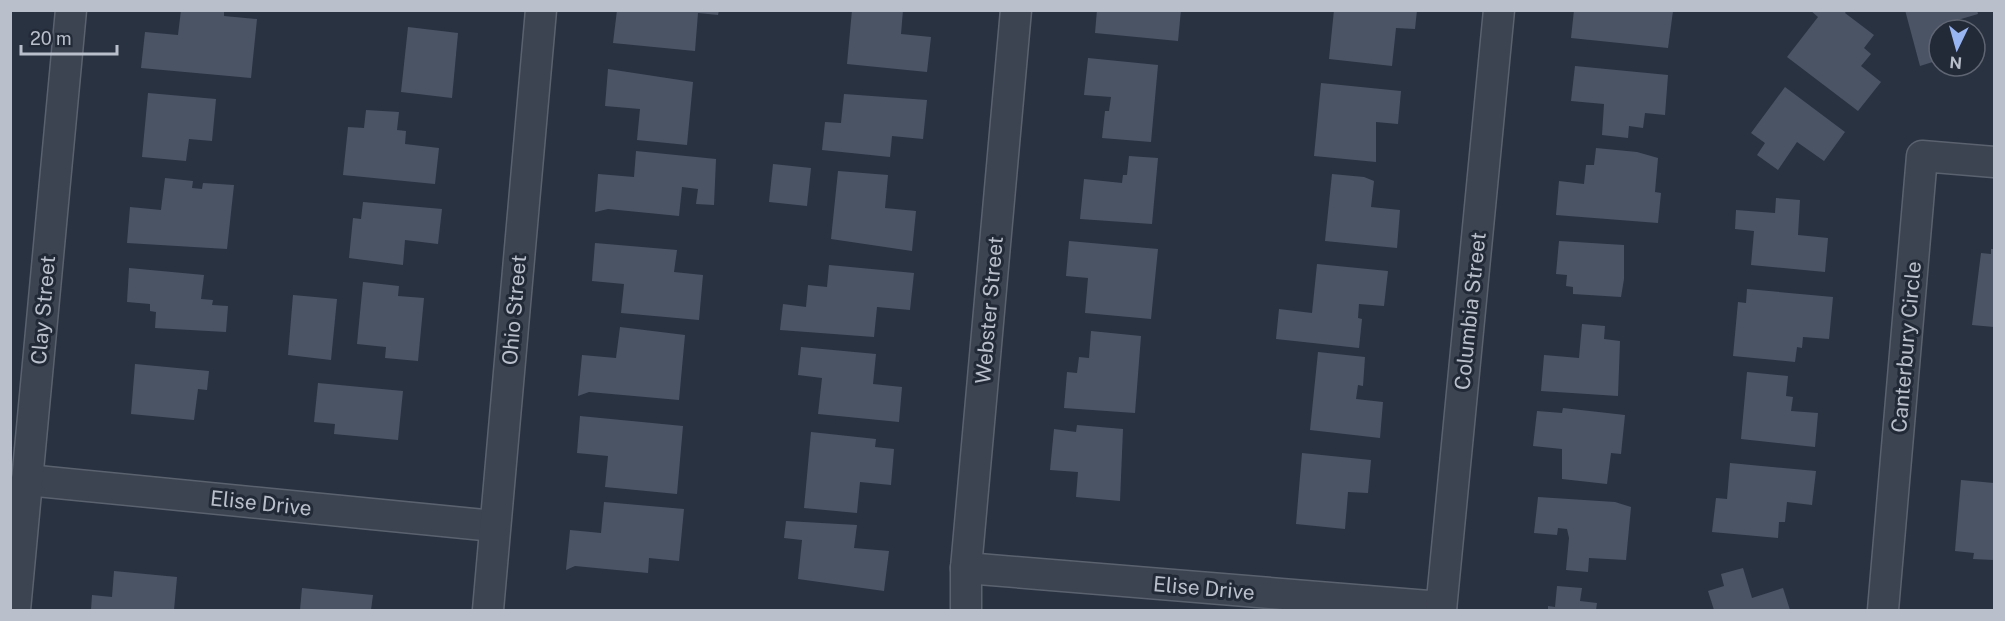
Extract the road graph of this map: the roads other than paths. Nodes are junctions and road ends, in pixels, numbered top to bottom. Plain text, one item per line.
1 (71, 10) edge
2 (541, 10) edge
3 (1016, 10) edge
4 (1499, 10) edge
5 (1995, 162) edge
6 (27, 480) junction
7 (494, 526) junction
8 (966, 568) junction
9 (1441, 609) edge
10 (15, 610) edge
11 (488, 610) edge
12 (966, 610) edge
13 (1883, 610) edge

1 - 6 street, Clay Street
2 - 7 street, Ohio Street
3 - 8 street, Webster Street
4 - 9 street, Columbia Street
5 - 13 street, Canterbury Circle
6 - 7 street, Elise Drive
6 - 10 street, Clay Street
7 - 11 street, Ohio Street
8 - 9 street, Elise Drive
8 - 12 street, Webster Street

